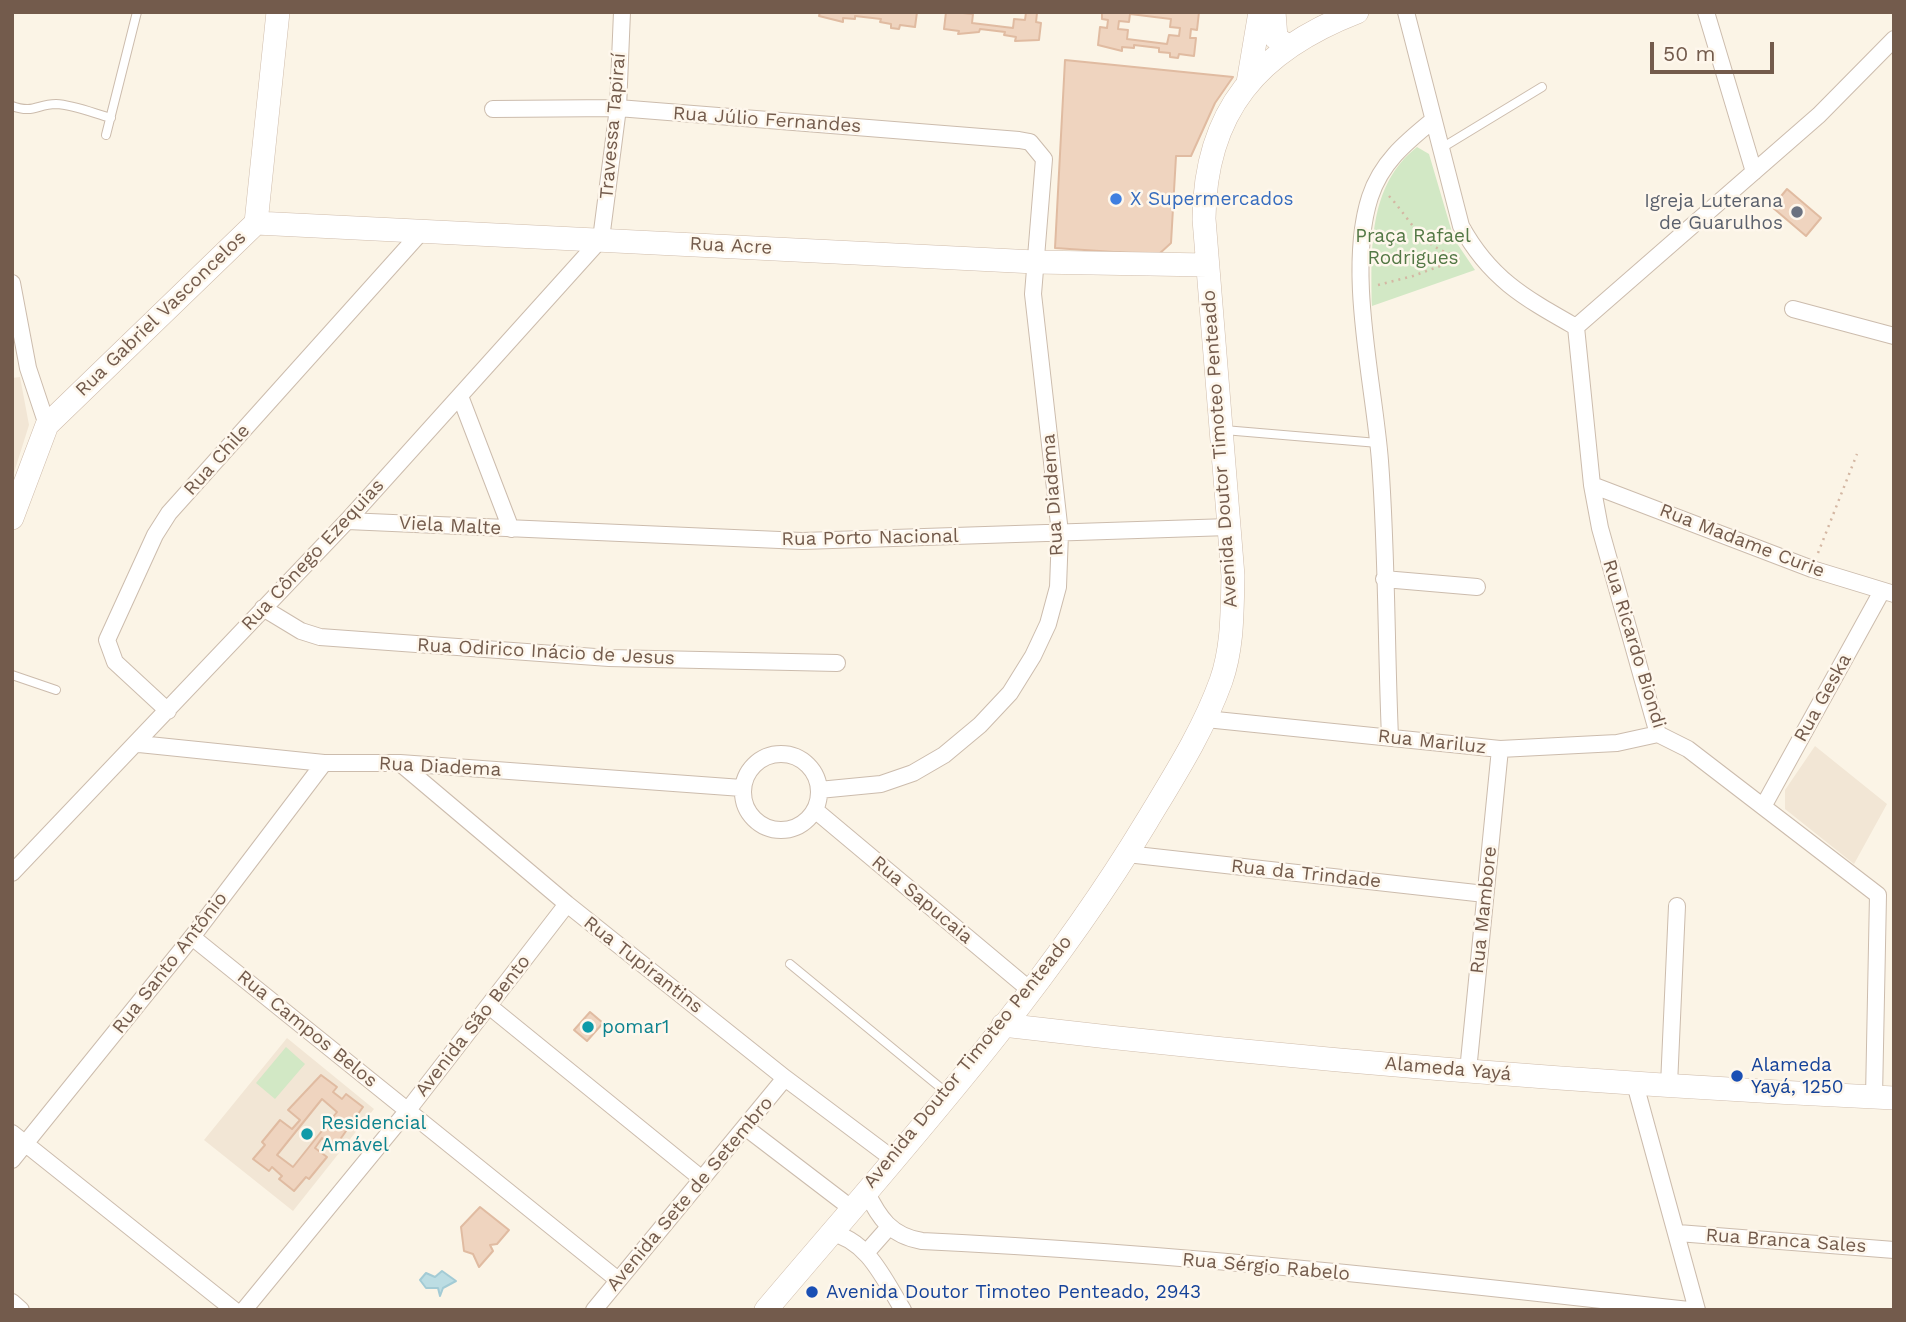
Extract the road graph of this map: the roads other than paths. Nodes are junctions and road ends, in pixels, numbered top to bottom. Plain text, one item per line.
1 (136, 12) edge
2 (278, 12) edge
3 (622, 12) edge
4 (1260, 12) edge
5 (1274, 12) edge
6 (1357, 12) edge
7 (1406, 12) edge
8 (1706, 12) edge
9 (1894, 39) edge
10 (1288, 46) junction
11 (1248, 82) junction
12 (1542, 87) dead end
13 (12, 106) edge
14 (618, 108) junction
15 (493, 109) dead end
16 (111, 118) junction
17 (1432, 121) junction
18 (106, 135) dead end
19 (1039, 149) joint
20 (1440, 149) junction
21 (1754, 172) junction
22 (256, 223) junction
23 (423, 230) junction
24 (601, 239) junction
25 (1035, 262) junction
26 (1207, 265) junction
27 (12, 282) edge
28 (1793, 309) dead end
29 (1576, 327) junction
30 (1894, 336) edge
31 (460, 396) junction
32 (47, 425) junction
33 (1221, 430) junction
34 (1378, 443) junction
35 (1592, 485) junction
36 (12, 518) edge
37 (347, 521) junction
38 (1229, 527) junction
39 (511, 528) junction
40 (1060, 533) junction
41 (1384, 579) junction
42 (1477, 587) dead end
43 (1888, 593) edge
44 (263, 608) junction
45 (837, 663) dead end
46 (12, 676) edge
47 (56, 690) dead end
48 (168, 710) junction
49 (1206, 719) junction
50 (1658, 734) junction
51 (1390, 737) junction
52 (139, 744) junction
53 (1500, 749) junction
54 (324, 764) junction
55 (400, 764) junction
56 (742, 788) junction
57 (819, 790) junction
58 (1764, 805) junction
59 (814, 810) junction
60 (1127, 854) junction
61 (15, 870) edge
62 (1886, 893) edge
63 (1485, 894) junction
64 (567, 904) junction
65 (1677, 906) dead end
66 (192, 937) junction
67 (790, 964) dead end
68 (1030, 990) junction
69 (489, 1006) junction
70 (1003, 1025) junction
71 (1468, 1071) junction
72 (785, 1078) junction
73 (1635, 1084) junction
74 (1669, 1085) junction
75 (947, 1093) junction
76 (1884, 1097) edge
77 (408, 1110) junction
78 (745, 1127) junction
79 (19, 1138) edge
80 (893, 1159) junction
81 (12, 1160) edge
82 (702, 1179) junction
83 (859, 1200) junction
84 (889, 1227) junction
85 (831, 1233) junction
86 (1678, 1233) junction
87 (1894, 1250) edge
88 (866, 1253) junction
89 (618, 1280) junction
90 (12, 1303) edge
91 (21, 1310) edge
92 (234, 1310) edge
93 (244, 1310) edge
94 (594, 1310) edge
95 (766, 1310) edge
96 (903, 1310) edge
97 (1689, 1310) edge
98 (1697, 1310) edge

1 - 16 lane
2 - 22 street, Rua Gabriel Vasconcelos
3 - 14 street, Travessa Tapiraí
4 - 11 street
5 - 10 street
6 - 10 street, Avenida Doutor Timoteo Penteado
7 - 17 street
8 - 21 street
9 - 21 street
10 - 11 street, Avenida Doutor Timoteo Penteado
11 - 26 street, Avenida Doutor Timoteo Penteado
12 - 20 lane
13 - 16 lane
14 - 15 street, Rua Júlio Fernandes
14 - 19 street, Rua Júlio Fernandes
14 - 24 street, Travessa Tapiraí
16 - 18 lane
17 - 20 street
17 - 34 street
19 - 25 street, Rua Diadema
20 - 29 street
21 - 29 street
22 - 23 street, Rua Acre
22 - 32 street, Rua Gabriel Vasconcelos
23 - 24 street, Rua Acre
23 - 48 street, Rua Chile
24 - 25 street, Rua Acre
24 - 31 street, Rua Cônego Ezequias
25 - 26 street, Rua Acre
25 - 40 street, Rua Diadema
26 - 33 street, Avenida Doutor Timoteo Penteado
27 - 32 street
28 - 30 street
29 - 35 street, Rua Ricardo Biondi
31 - 37 street, Rua Cônego Ezequias
31 - 39 street
32 - 36 street, Rua Gabriel Vasconcelos
33 - 34 lane
33 - 38 street, Avenida Doutor Timoteo Penteado
34 - 41 street
35 - 43 street, Rua Madame Curie
35 - 50 street, Rua Ricardo Biondi
37 - 39 street, Viela Malte
37 - 44 street, Rua Cônego Ezequias
38 - 40 street, Rua Porto Nacional
38 - 49 street, Avenida Doutor Timoteo Penteado
39 - 40 street, Rua Porto Nacional
40 - 57 street, Rua Diadema
41 - 42 street
41 - 51 street
43 - 58 street, Rua Geska
44 - 45 street, Rua Odirico Inácio de Jesus
44 - 48 street, Rua Cônego Ezequias
46 - 47 lane
48 - 52 street, Rua Cônego Ezequias
49 - 51 street, Rua Mariluz
49 - 60 street, Avenida Doutor Timoteo Penteado
50 - 53 street, Rua Mariluz
50 - 58 street, Rua Ricardo Biondi
51 - 53 street, Rua Mariluz
52 - 54 street, Rua Diadema
52 - 61 street, Rua Cônego Ezequias
53 - 63 street, Rua Mambore
54 - 55 street, Rua Diadema
54 - 66 street, Rua Santo Antônio
55 - 56 street, Rua Diadema
55 - 64 street, Rua Tupirantins
56 - 57 street
56 - 59 street
57 - 59 street
58 - 62 street, Rua Ricardo Biondi
59 - 68 street, Rua Sapucaia
60 - 63 street, Rua da Trindade
60 - 68 street, Avenida Doutor Timoteo Penteado
62 - 76 street
63 - 71 street, Rua Mambore
64 - 69 street, Avenida São Bento
64 - 72 street, Rua Tupirantins
65 - 74 street
66 - 77 street, Rua Campos Belos
66 - 79 street, Rua Santo Antônio
67 - 75 lane
68 - 70 street, Avenida Doutor Timoteo Penteado
69 - 77 street, Avenida São Bento
69 - 82 street
70 - 71 street, Alameda Yayá
70 - 75 street, Avenida Doutor Timoteo Penteado
71 - 73 street, Alameda Yayá
72 - 78 street, Avenida Sete de Setembro
72 - 80 street, Rua Tupirantins
73 - 74 street, Alameda Yayá
73 - 86 street
74 - 76 street, Alameda Yayá
75 - 80 street, Avenida Doutor Timoteo Penteado
77 - 89 street, Rua Campos Belos
77 - 93 street, Avenida São Bento
78 - 82 street, Avenida Sete de Setembro
78 - 83 street
79 - 81 street, Rua Santo Antônio
79 - 92 street
80 - 83 street, Avenida Doutor Timoteo Penteado
82 - 89 street, Avenida Sete de Setembro
83 - 84 street
83 - 85 street, Avenida Doutor Timoteo Penteado
84 - 88 street
84 - 97 street, Rua Sérgio Rabelo
85 - 88 street
85 - 95 street, Avenida Doutor Timoteo Penteado
86 - 87 street, Rua Branca Sales
86 - 98 street
88 - 96 street
89 - 94 street, Avenida Sete de Setembro
90 - 91 street

